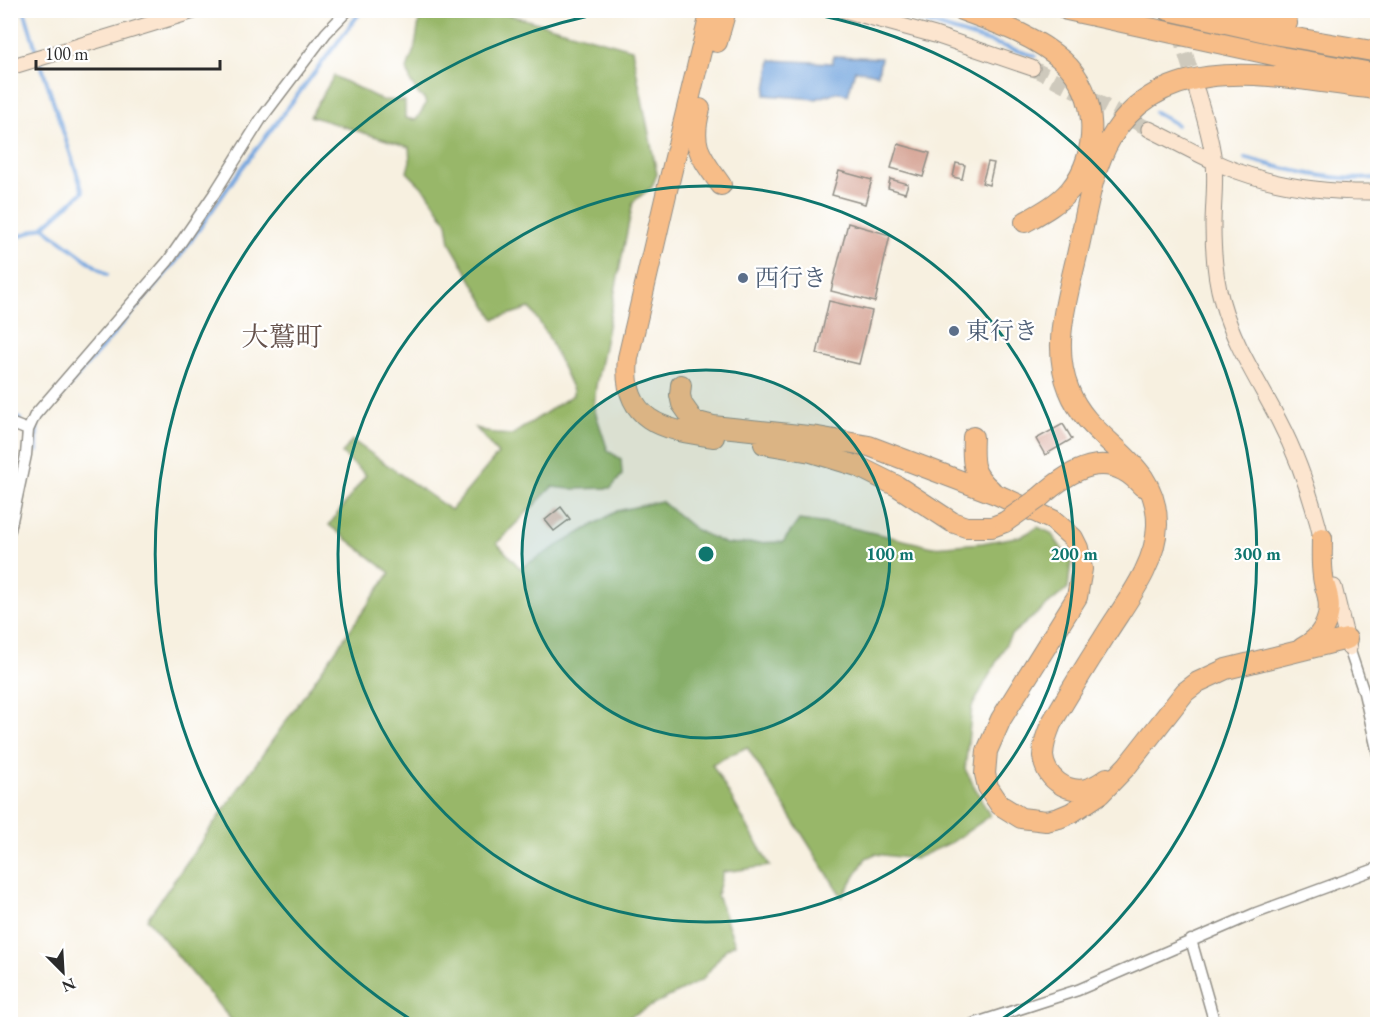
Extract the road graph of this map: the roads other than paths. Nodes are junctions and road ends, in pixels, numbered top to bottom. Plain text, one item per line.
1 (197, 10) edge
2 (348, 10) edge
3 (844, 10) edge
4 (961, 10) edge
5 (1067, 10) edge
6 (1168, 10) edge
7 (1234, 10) edge
8 (717, 17) edge
9 (1377, 50) edge
10 (10, 67) edge
11 (1032, 68) tunnel mouth
12 (1377, 74) edge
13 (1377, 89) edge
14 (1197, 92) tunnel mouth
15 (1149, 129) tunnel mouth
16 (1214, 161) junction
17 (721, 185) dead end
18 (1377, 192) edge
19 (1025, 222) dead end
20 (681, 385) dead end
21 (10, 423) edge
22 (28, 430) junction
23 (973, 437) dead end
24 (998, 495) junction
25 (1156, 512) junction
26 (10, 530) edge
27 (1322, 538) junction
28 (1348, 643) junction
29 (1291, 653) junction
30 (1377, 754) edge
31 (1127, 766) junction
32 (1377, 868) edge
33 (1191, 940) junction
34 (973, 1024) edge
35 (1215, 1024) edge

1 - 10 street
2 - 22 street
3 - 11 street
4 - 19 highway
5 - 12 highway
6 - 9 highway
7 - 9 highway
8 - 17 highway
8 - 25 highway, bridge
13 - 25 highway
14 - 16 street
15 - 16 street
16 - 18 street
16 - 27 street
20 - 24 highway
21 - 22 street
22 - 26 street
23 - 24 highway
24 - 31 highway
25 - 31 highway
27 - 28 street
27 - 29 highway
28 - 29 highway
28 - 30 street
29 - 31 highway
32 - 33 street
33 - 34 street
33 - 35 street

